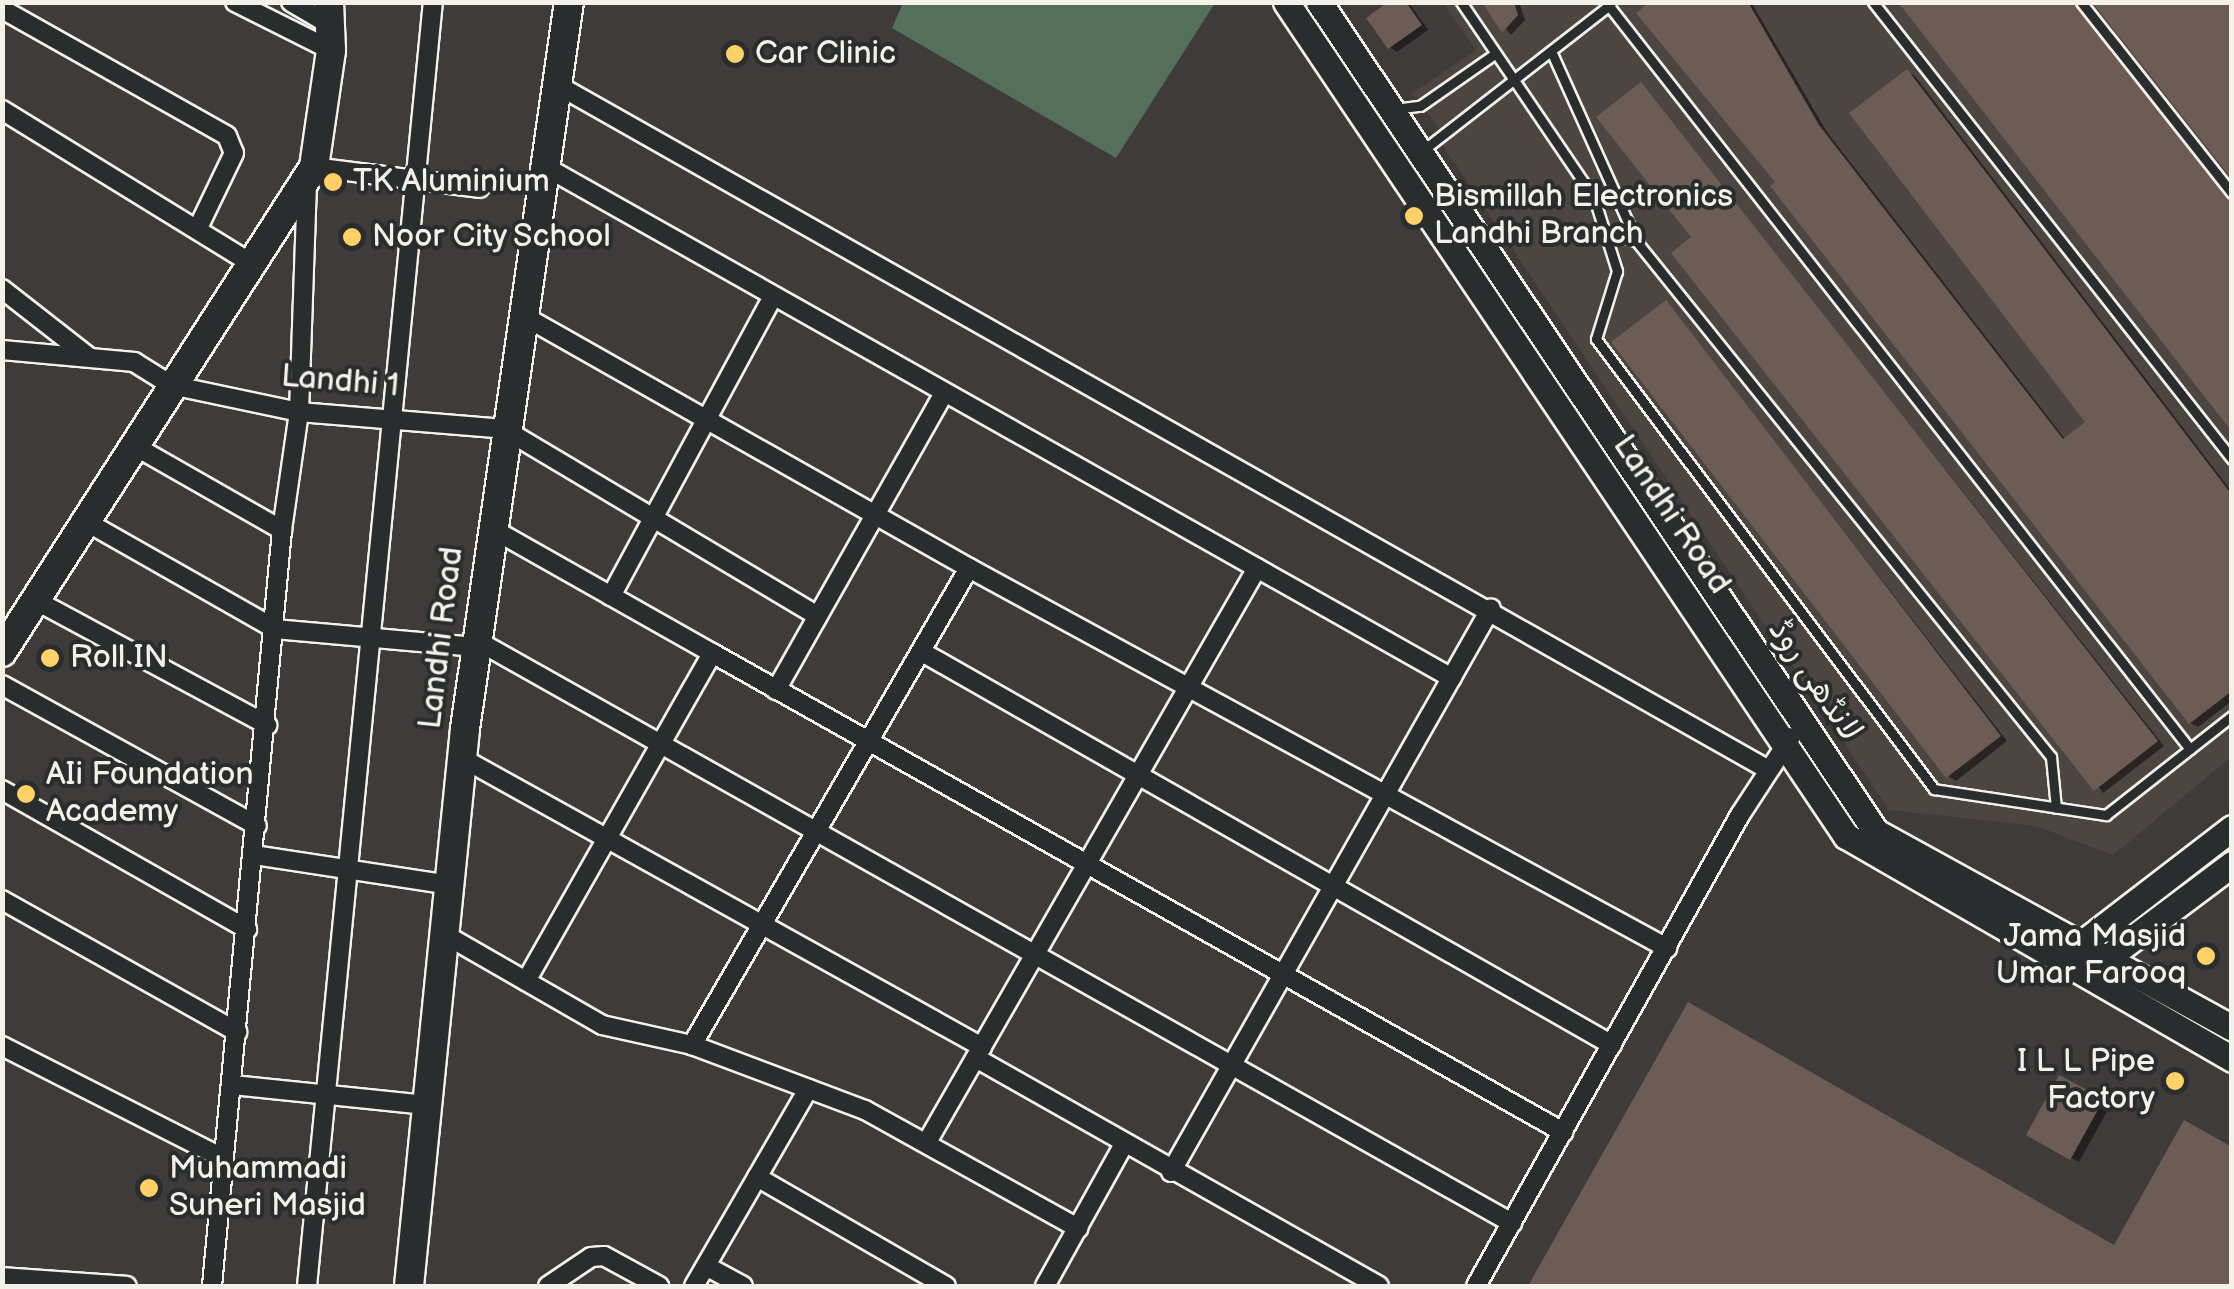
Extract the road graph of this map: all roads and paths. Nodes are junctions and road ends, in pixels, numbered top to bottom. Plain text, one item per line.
1 (235, 2) edge
2 (292, 2) edge
3 (433, 2) edge
4 (569, 2) edge
5 (1286, 2) edge
6 (1319, 2) edge
7 (1461, 2) edge
8 (1873, 2) edge
9 (2081, 2) edge
10 (1611, 4) edge
11 (2, 9) edge
12 (329, 25) edge
13 (1551, 51) junction
14 (1493, 54) junction
15 (1516, 79) junction
16 (554, 83) junction
17 (2, 110) edge
18 (1391, 110) junction
19 (1366, 123) junction
20 (1425, 159) junction
21 (544, 166) junction
22 (310, 173) junction
23 (416, 184) junction
24 (1409, 186) junction
25 (480, 188) dead end
26 (2232, 192) edge
27 (198, 230) junction
28 (1604, 231) junction
29 (1638, 242) junction
30 (250, 263) junction
31 (2, 289) edge
32 (773, 298) junction
33 (522, 315) junction
34 (2, 350) edge
35 (89, 357) junction
36 (171, 386) junction
37 (943, 395) junction
38 (300, 412) junction
39 (394, 417) junction
40 (707, 418) junction
41 (504, 429) junction
42 (1616, 444) junction
43 (133, 445) junction
44 (1592, 460) junction
45 (2232, 460) edge
46 (876, 513) junction
47 (653, 518) junction
48 (85, 521) junction
49 (491, 528) junction
50 (282, 530) junction
51 (969, 568) junction
52 (1258, 568) junction
53 (610, 596) junction
54 (35, 600) junction
55 (1491, 608) junction
56 (818, 616) junction
57 (11, 620) edge
58 (275, 629) junction
59 (372, 638) junction
60 (476, 644) junction
61 (2, 652) edge
62 (922, 652) junction
63 (712, 654) junction
64 (1452, 678) junction
65 (2, 685) edge
66 (1189, 686) junction
67 (776, 690) junction
68 (2232, 716) edge
69 (267, 725) junction
70 (1805, 726) junction
71 (870, 743) junction
72 (1782, 744) junction
73 (660, 745) junction
74 (2190, 749) junction
75 (462, 758) junction
76 (1767, 769) junction
77 (1136, 777) junction
78 (2, 790) edge
79 (1386, 794) junction
80 (2056, 808) junction
81 (257, 826) junction
82 (2232, 828) edge
83 (818, 835) junction
84 (607, 839) junction
85 (254, 854) junction
86 (2232, 864) edge
87 (1084, 868) junction
88 (348, 869) junction
89 (449, 884) junction
90 (1331, 888) junction
91 (2, 900) edge
92 (247, 928) junction
93 (765, 928) junction
94 (444, 934) junction
95 (1667, 948) junction
96 (2068, 955) junction
97 (1033, 958) junction
98 (2093, 968) junction
99 (1281, 978) junction
100 (526, 981) junction
101 (2232, 1028) edge
102 (237, 1032) junction
103 (1612, 1045) junction
104 (2, 1046) edge
105 (692, 1046) junction
106 (979, 1053) junction
107 (2232, 1059) edge
108 (1231, 1069) junction
109 (232, 1085) junction
110 (808, 1088) junction
111 (326, 1095) junction
112 (428, 1104) junction
113 (1563, 1132) junction
114 (926, 1142) junction
115 (1124, 1146) junction
116 (223, 1158) junction
117 (1172, 1172) junction
118 (757, 1177) junction
119 (1512, 1223) junction
120 (1078, 1228) junction
121 (706, 1266) junction
122 (2, 1276) edge
123 (127, 1286) edge
124 (212, 1286) edge
125 (307, 1286) edge
126 (410, 1286) edge
127 (548, 1286) edge
128 (659, 1286) edge
129 (694, 1286) edge
130 (743, 1286) edge
131 (946, 1286) edge
132 (1045, 1286) edge
133 (1379, 1286) edge
134 (1476, 1286) edge

1 - 12 street
2 - 12 street
3 - 23 street
4 - 16 main road, Landhi Road
5 - 19 main road, Landhi Road
6 - 18 main road, لانڈھی روڈ
7 - 14 lane
8 - 45 lane
9 - 26 lane
10 - 13 lane
10 - 74 lane
11 - 27 street
12 - 22 main road
13 - 15 lane
13 - 29 lane
14 - 15 lane
14 - 18 lane
15 - 20 lane
15 - 28 lane
16 - 21 main road, Landhi Road
16 - 55 street
17 - 27 street
18 - 19 main road
18 - 20 main road, لانڈھی روڈ
19 - 24 main road, Landhi Road
20 - 24 main road
20 - 42 main road, لانڈھی روڈ
21 - 32 street
21 - 33 main road, Landhi Road
22 - 23 street
22 - 30 main road
22 - 38 street
23 - 25 street
23 - 39 street
24 - 44 main road, Landhi Road
27 - 30 street
28 - 29 lane
28 - 80 lane
29 - 80 lane
30 - 36 main road
31 - 35 street
32 - 37 street
32 - 40 street
33 - 40 street
33 - 41 main road, Landhi Road
34 - 35 street, Landhi 1
35 - 36 street, Landhi 1
36 - 38 street, Landhi 1
36 - 43 main road
37 - 46 street
37 - 52 street
38 - 39 street, Landhi 1
38 - 50 street
39 - 41 street, Landhi 1
39 - 59 street
40 - 46 street
40 - 47 street
41 - 47 street
41 - 49 main road, Landhi Road
42 - 44 main road
42 - 70 main road, لانڈھی روڈ
43 - 48 main road
43 - 50 street
44 - 72 main road, Landhi Road
46 - 51 street
46 - 56 street
47 - 53 street
47 - 56 street
48 - 54 main road
48 - 58 street
49 - 53 street
49 - 60 main road, Landhi Road
50 - 58 street
51 - 62 street
51 - 66 street
52 - 64 street
52 - 66 street
53 - 63 street
54 - 57 main road
54 - 69 street
55 - 64 street
55 - 76 street
56 - 67 street
57 - 61 main road
58 - 59 street
58 - 69 street
59 - 60 street
59 - 88 street
60 - 73 street
60 - 75 main road, Landhi Road
62 - 71 street
62 - 77 street
63 - 67 street
63 - 73 street
64 - 79 street
65 - 81 street
66 - 77 street
66 - 79 street
67 - 71 street
68 - 74 lane
69 - 81 street
70 - 72 street
70 - 96 main road, لانڈھی روڈ
71 - 83 street
71 - 87 street
72 - 76 street
72 - 96 main road, Landhi Road
73 - 83 street
73 - 84 street
74 - 80 lane
75 - 84 street
75 - 89 main road, Landhi Road
76 - 95 street
77 - 87 street
77 - 90 street
78 - 92 street
79 - 90 street
79 - 95 street
81 - 85 street
82 - 96 main road
83 - 93 street
83 - 97 street
84 - 93 street
84 - 100 street
85 - 88 street
85 - 92 street
86 - 98 main road
87 - 97 street
87 - 99 street
88 - 89 street
88 - 111 street
89 - 94 main road, Landhi Road
90 - 99 street
90 - 103 street
91 - 102 street
92 - 102 street
93 - 105 street
93 - 106 street
94 - 100 street
94 - 112 main road, Landhi Road
95 - 103 street
96 - 98 main road, Landhi Road
97 - 106 street
97 - 108 street
98 - 101 main road
98 - 107 main road
99 - 108 street
99 - 113 street
100 - 105 street
102 - 109 street
103 - 113 street
104 - 116 street
105 - 110 street
106 - 114 street
106 - 115 street
108 - 117 street
108 - 119 street
109 - 111 street
109 - 116 street
110 - 114 street
110 - 118 street
111 - 112 street
111 - 125 street
112 - 126 main road, Landhi Road
113 - 119 street
114 - 120 street
115 - 117 street
115 - 120 street
116 - 124 street
117 - 133 street
118 - 121 street
118 - 131 street
119 - 134 street
120 - 132 street
121 - 129 street
121 - 130 street
122 - 123 street
127 - 128 street

